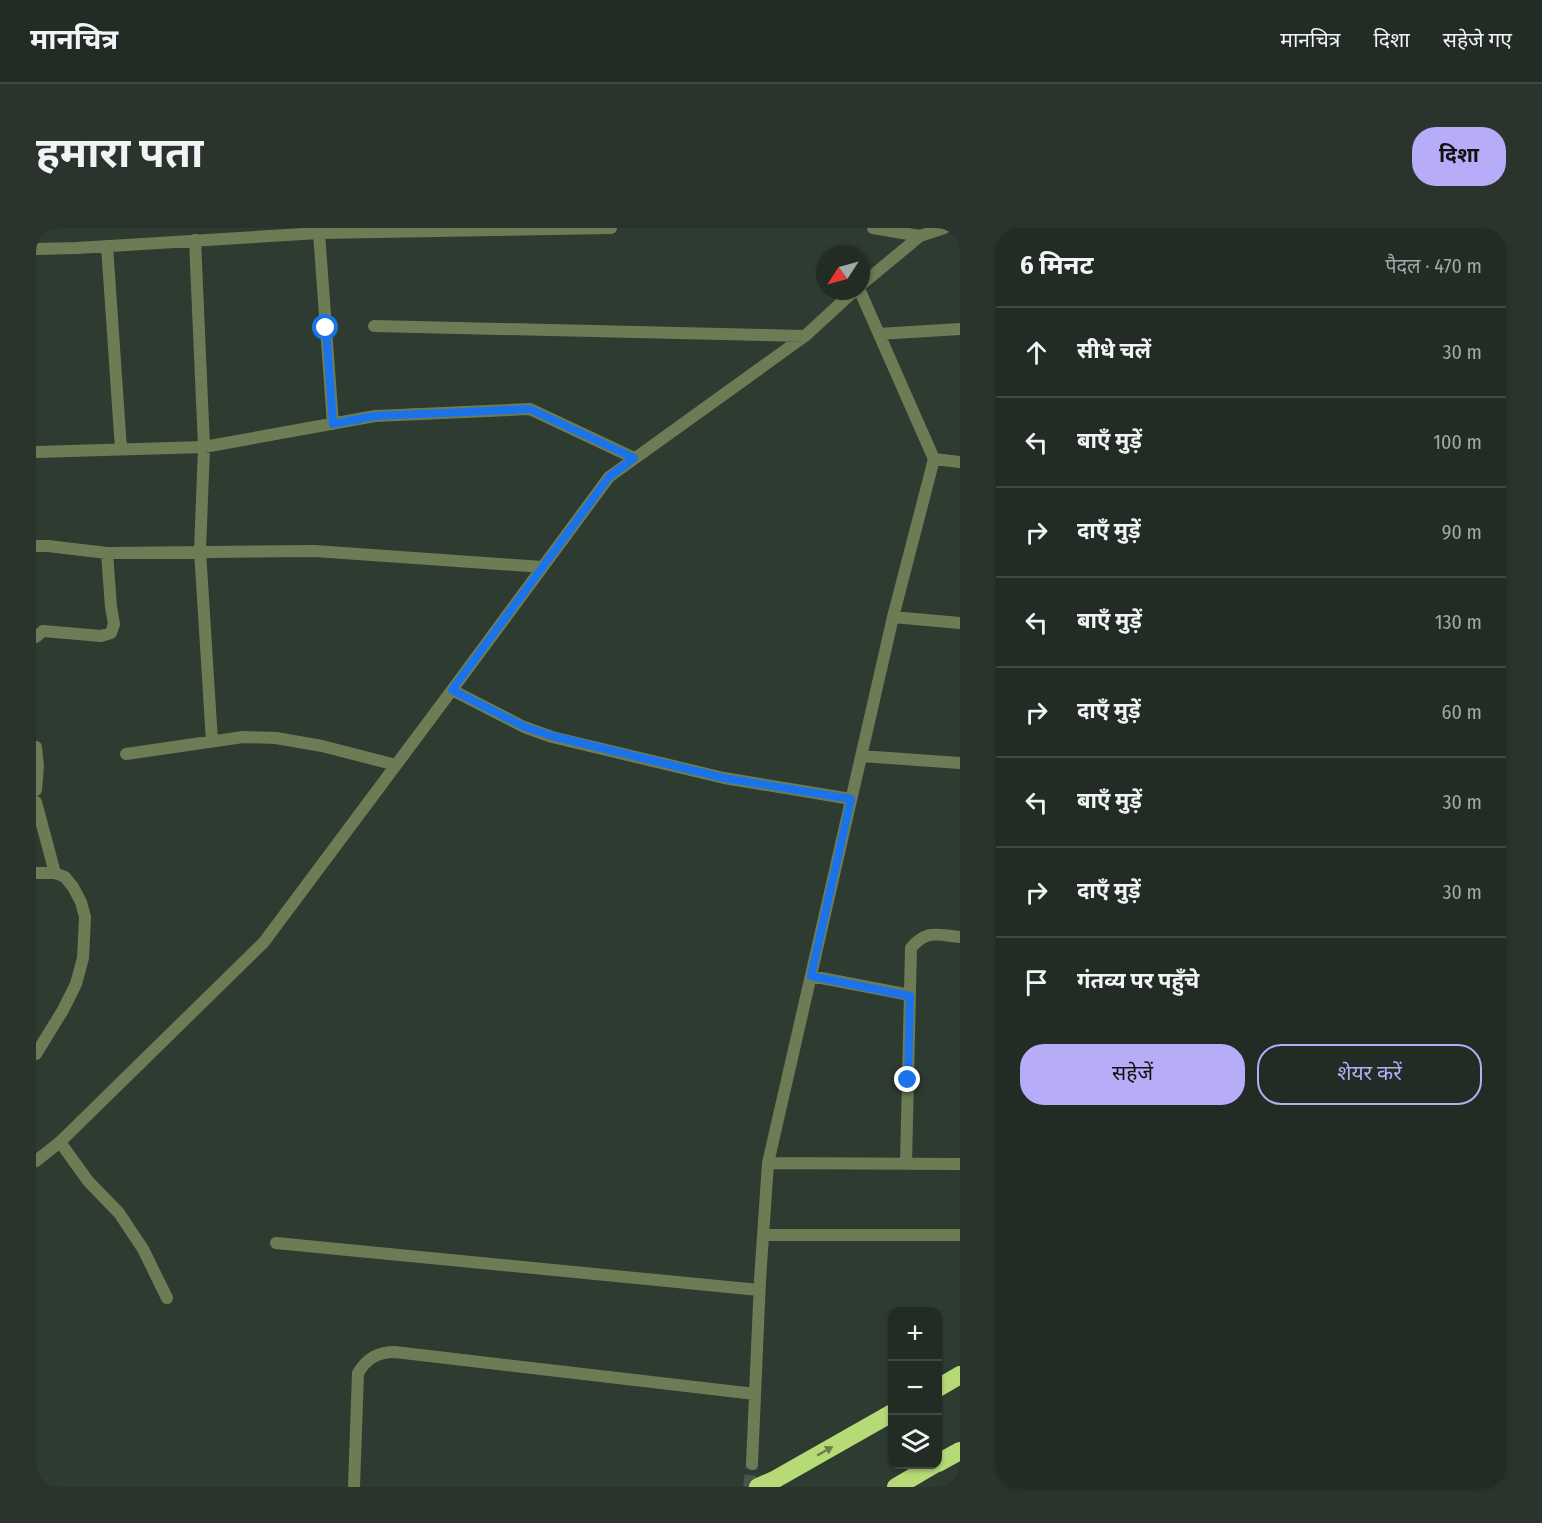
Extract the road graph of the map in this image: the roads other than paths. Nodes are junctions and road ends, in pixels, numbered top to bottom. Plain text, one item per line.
1 (611, 228) edge
2 (873, 228) edge
3 (944, 228) edge
4 (400, 230) edge
5 (232, 233) edge
6 (319, 233) junction
7 (920, 236) junction
8 (195, 240) junction
9 (107, 246) junction
10 (36, 249) edge
11 (870, 278) edge
12 (844, 300) edge
13 (864, 300) edge
14 (374, 326) dead end
15 (960, 329) edge
16 (879, 334) junction
17 (805, 336) junction
18 (333, 424) junction
19 (204, 447) junction
20 (121, 449) junction
21 (36, 452) edge
22 (634, 458) junction
23 (934, 459) junction
24 (960, 462) edge
25 (36, 546) edge
26 (200, 551) junction
27 (107, 553) junction
28 (542, 567) junction
29 (893, 617) junction
30 (960, 623) edge
31 (36, 638) edge
32 (452, 690) junction
33 (212, 741) junction
34 (36, 747) edge
35 (126, 754) dead end
36 (861, 756) junction
37 (960, 763) edge
38 (396, 765) junction
39 (36, 790) edge
40 (851, 799) junction
41 (36, 802) edge
42 (36, 873) edge
43 (55, 873) junction
44 (960, 937) edge
45 (811, 976) junction
46 (910, 996) junction
47 (36, 1054) edge
48 (60, 1142) junction
49 (36, 1161) edge
50 (768, 1163) junction
51 (906, 1164) junction
52 (960, 1164) edge
53 (763, 1235) junction
54 (960, 1235) edge
55 (276, 1243) dead end
56 (759, 1290) junction
57 (167, 1298) dead end
58 (960, 1375) edge
59 (942, 1386) edge
60 (755, 1394) junction
61 (888, 1415) edge
62 (960, 1451) edge
63 (942, 1461) edge
64 (752, 1464) tunnel mouth
65 (927, 1469) edge
66 (354, 1487) edge
67 (758, 1487) edge
68 (896, 1487) edge

1 - 4 street
2 - 7 street
3 - 7 street
4 - 6 street
5 - 6 street
5 - 8 street
6 - 18 street
7 - 11 street
8 - 9 street
8 - 19 street
9 - 10 street
9 - 20 street
12 - 17 street
13 - 16 street
14 - 17 street
15 - 16 street
16 - 23 street
17 - 22 street
18 - 19 street
18 - 22 street
19 - 20 street
19 - 26 street
20 - 21 street
22 - 28 street
23 - 24 street
23 - 29 street
25 - 27 street
26 - 27 street
26 - 28 street
26 - 33 street
27 - 31 street
28 - 32 street
29 - 30 street
29 - 36 street
32 - 38 street
32 - 40 street
33 - 35 street
33 - 38 street
34 - 39 street
36 - 37 street
36 - 40 street
38 - 48 street
40 - 45 street
41 - 43 street
42 - 43 street
43 - 47 street
44 - 46 street
45 - 46 street
45 - 50 street
46 - 51 street
48 - 49 street
48 - 57 street
50 - 51 street
50 - 53 street
51 - 52 street
53 - 54 street
53 - 56 street
55 - 56 street
56 - 60 street
58 - 59 highway
60 - 64 street
60 - 66 street
67 -> 61 highway
62 - 63 highway
65 - 68 highway

